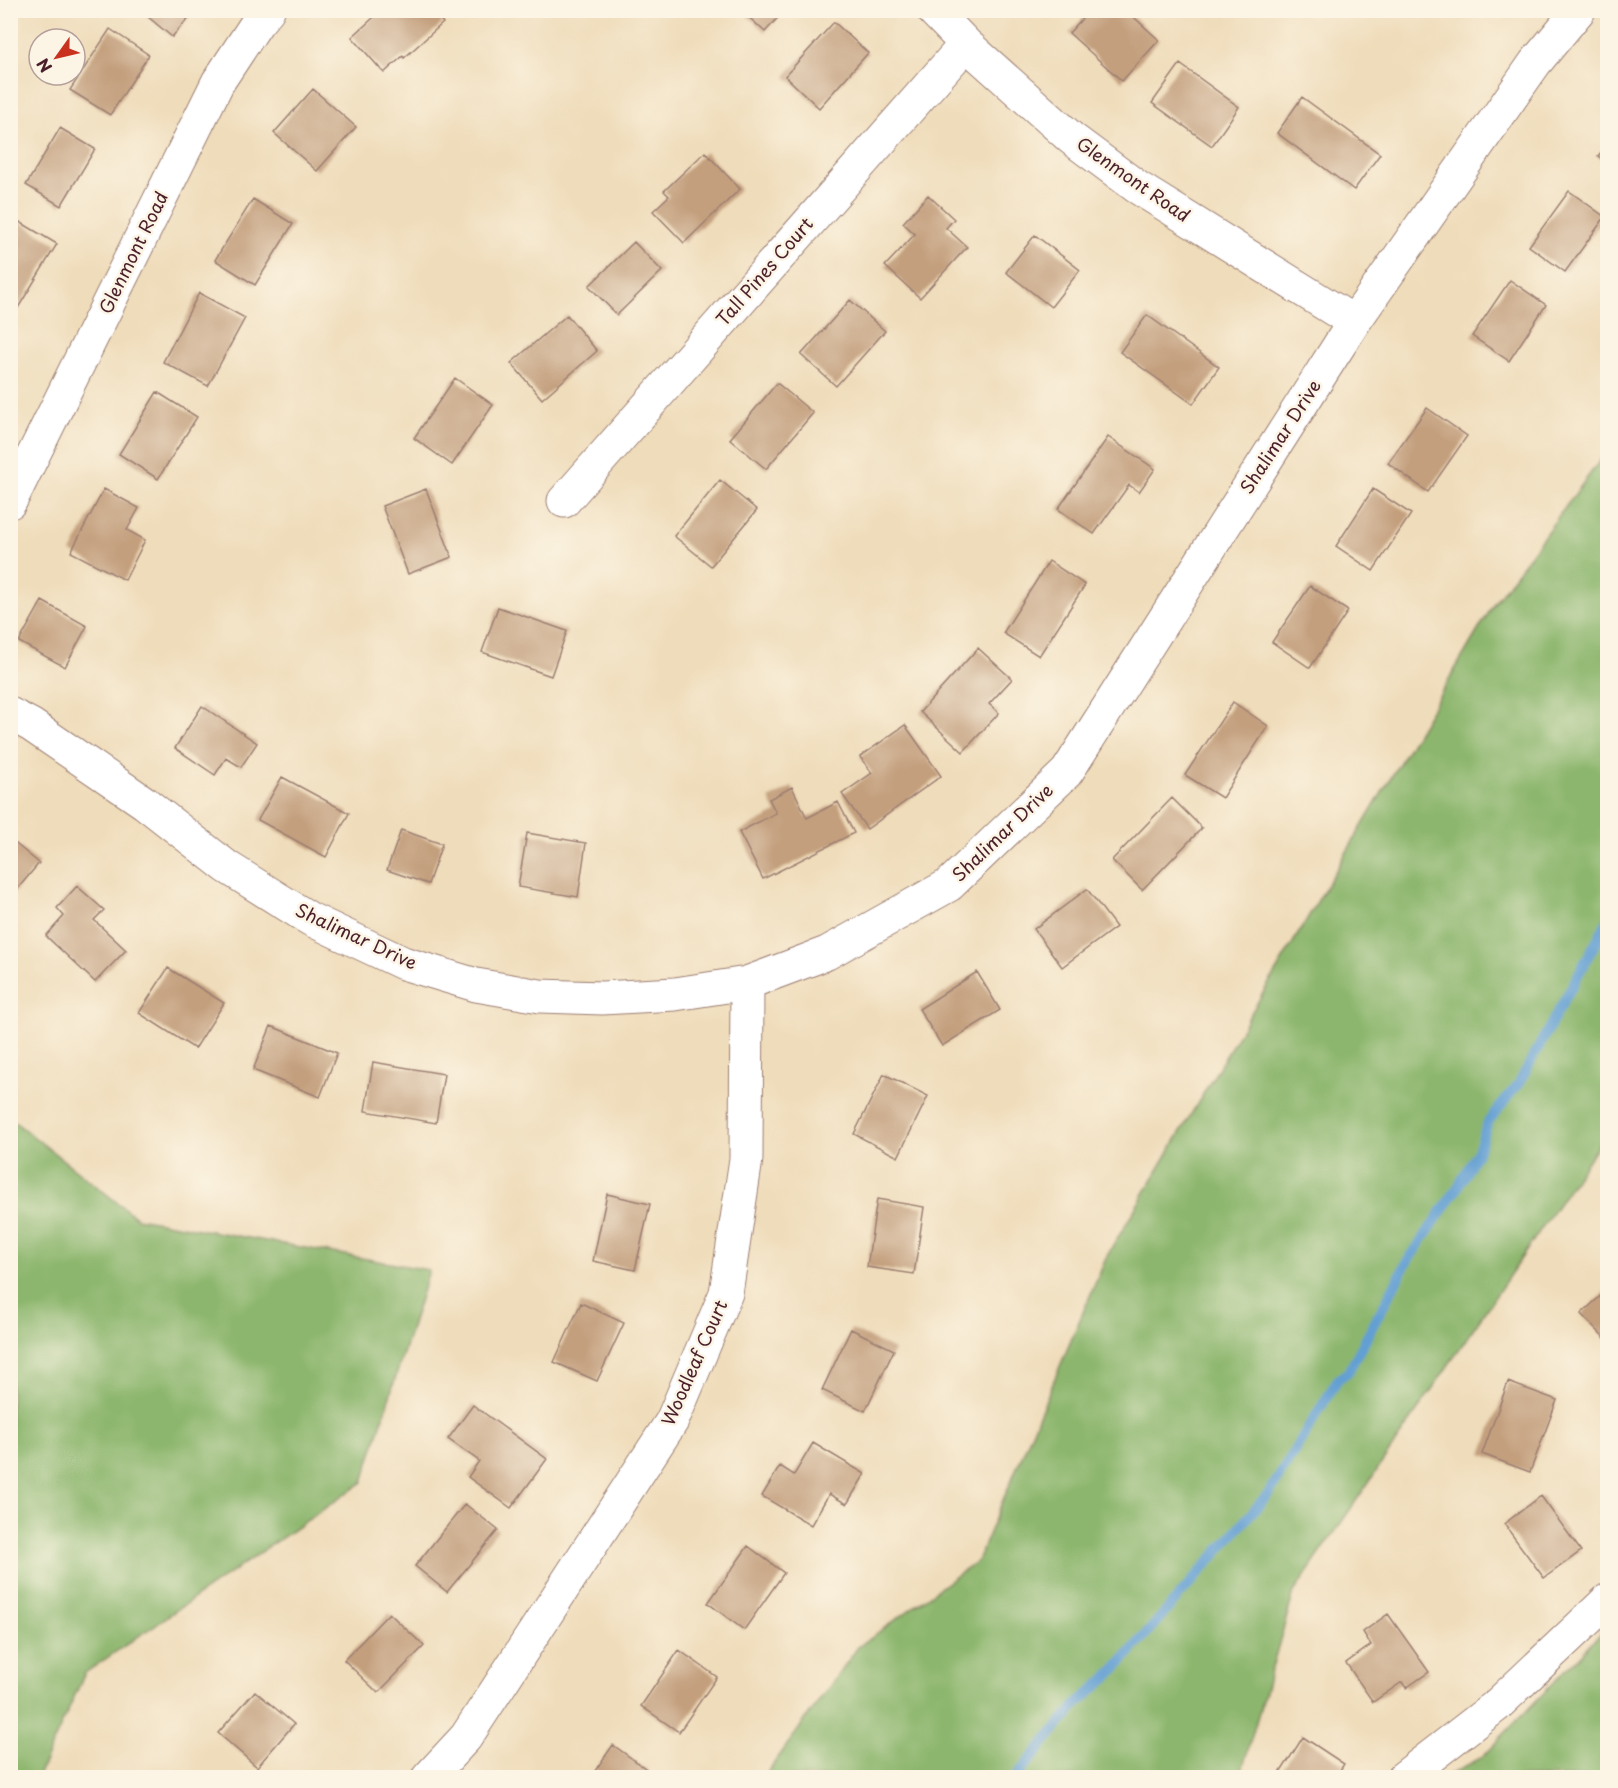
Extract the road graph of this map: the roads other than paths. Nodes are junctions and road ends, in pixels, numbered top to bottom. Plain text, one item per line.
1 (268, 10) edge
2 (933, 10) edge
3 (1579, 10) edge
4 (966, 44) junction
5 (1354, 322) junction
6 (564, 501) dead end
7 (10, 502) edge
8 (10, 714) edge
9 (747, 983) junction
10 (1608, 1600) edge
11 (428, 1778) edge
12 (1403, 1778) edge

1 - 7 street, Glenmont Road
2 - 4 street, Glenmont Road
3 - 5 street, Shalimar Drive
4 - 5 street, Glenmont Road
4 - 6 street, Tall Pines Court
5 - 9 street, Shalimar Drive
8 - 9 street, Shalimar Drive
9 - 11 street, Woodleaf Court
10 - 12 street

